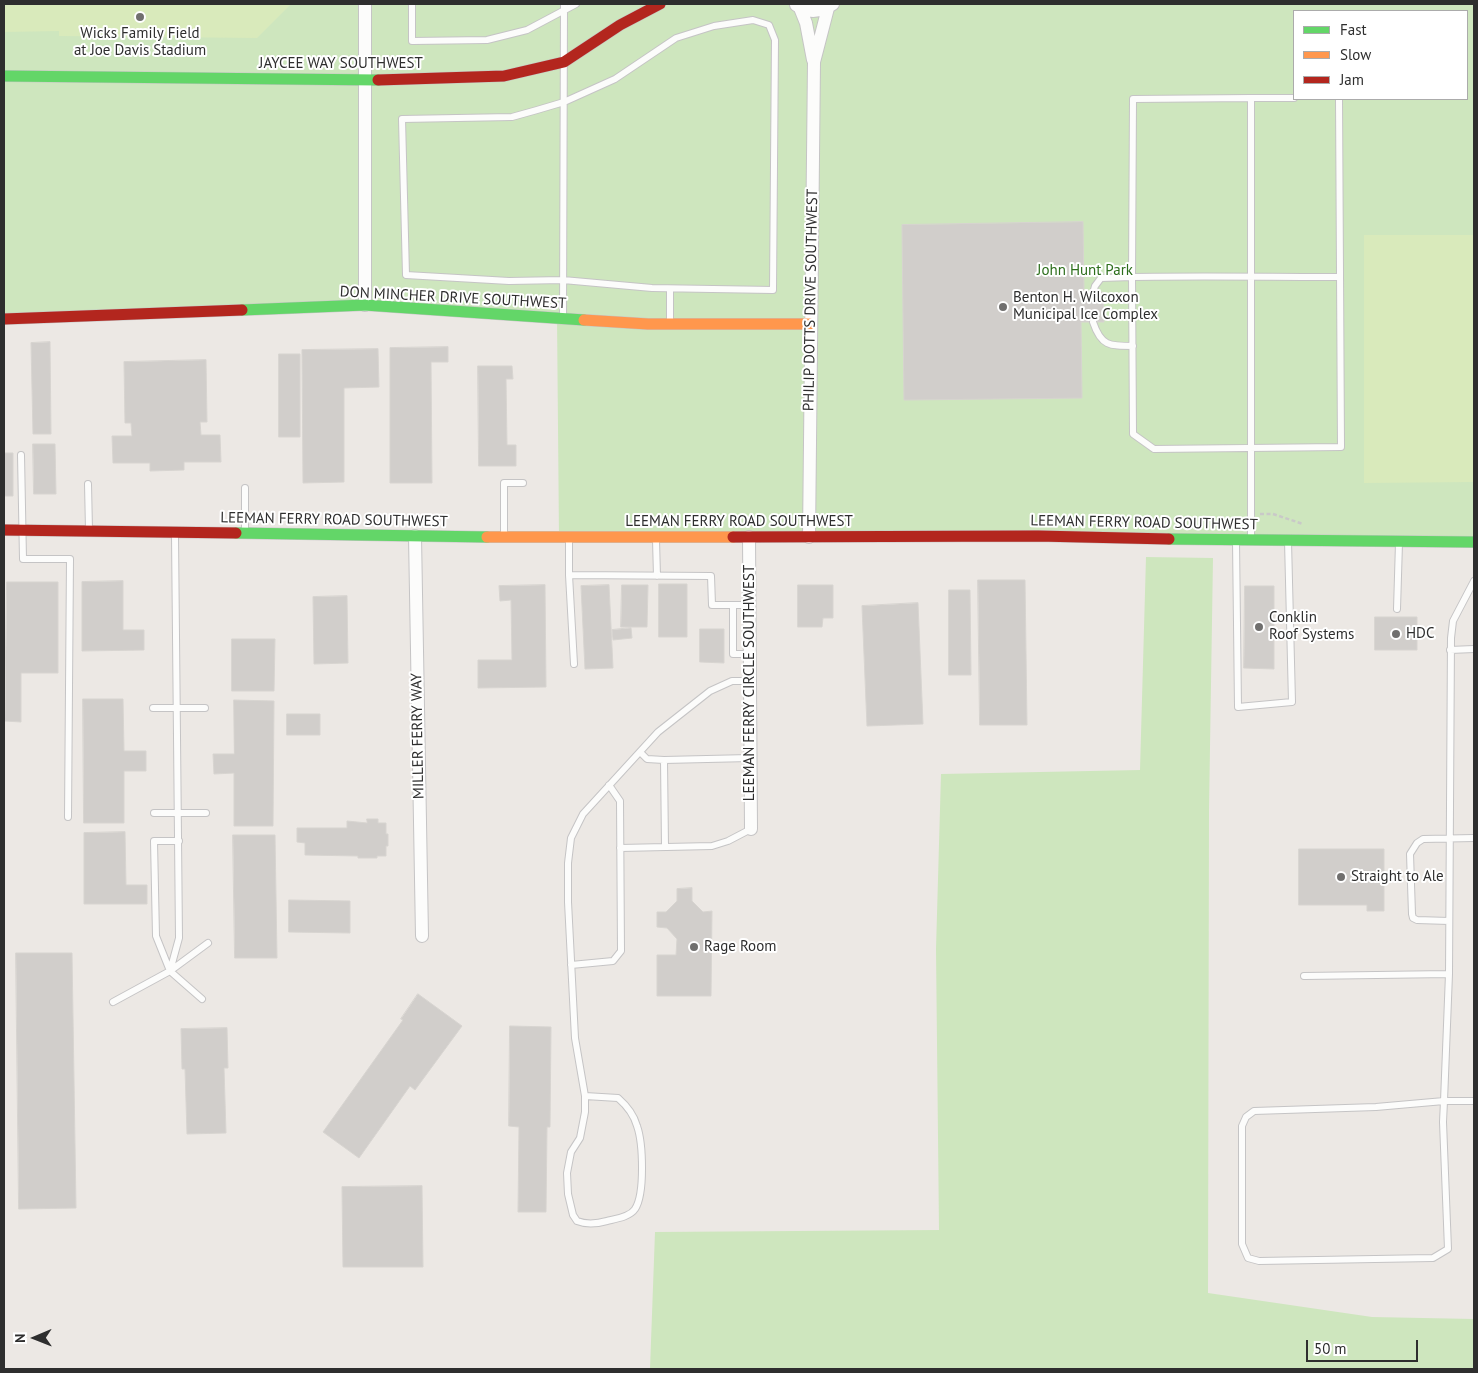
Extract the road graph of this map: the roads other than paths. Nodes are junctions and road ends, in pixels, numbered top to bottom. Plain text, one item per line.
1 (365, 4) edge
2 (412, 4) edge
3 (576, 4) edge
4 (660, 4) edge
5 (797, 6) edge
6 (831, 6) edge
7 (564, 7) edge
8 (564, 62) junction
9 (814, 62) junction
10 (4, 76) edge
11 (365, 80) junction
12 (1251, 98) junction
13 (1293, 98) edge
14 (1339, 100) edge
15 (564, 102) junction
16 (1251, 276) junction
17 (1132, 277) junction
18 (1340, 277) junction
19 (563, 280) junction
20 (670, 288) junction
21 (1093, 293) dead end
22 (366, 305) junction
23 (563, 318) junction
24 (4, 319) edge
25 (1093, 322) dead end
26 (670, 324) junction
27 (810, 324) junction
28 (1133, 346) junction
29 (1251, 447) junction
30 (21, 455) dead end
31 (523, 483) dead end
32 (88, 484) dead end
33 (245, 488) dead end
34 (4, 530) edge
35 (22, 530) junction
36 (89, 531) junction
37 (175, 533) junction
38 (245, 534) junction
39 (416, 536) junction
40 (504, 537) junction
41 (749, 537) junction
42 (809, 537) junction
43 (569, 538) junction
44 (656, 538) junction
45 (1236, 540) junction
46 (1251, 540) junction
47 (1288, 541) junction
48 (1399, 542) junction
49 (1474, 542) edge
50 (569, 576) junction
51 (657, 576) junction
52 (1474, 581) edge
53 (733, 605) junction
54 (749, 605) junction
55 (1397, 609) dead end
56 (1474, 649) edge
57 (1450, 650) junction
58 (750, 654) junction
59 (574, 664) dead end
60 (750, 681) junction
61 (153, 708) dead end
62 (178, 708) junction
63 (205, 708) dead end
64 (640, 752) junction
65 (750, 758) junction
66 (664, 760) junction
67 (609, 785) junction
68 (154, 813) dead end
69 (206, 813) dead end
70 (179, 814) junction
71 (68, 817) dead end
72 (750, 829) joint
73 (1474, 838) edge
74 (1449, 839) junction
75 (179, 841) junction
76 (665, 847) junction
77 (620, 848) junction
78 (1449, 921) junction
79 (422, 936) dead end
80 (208, 944) dead end
81 (571, 965) junction
82 (170, 971) junction
83 (1449, 974) junction
84 (1304, 976) dead end
85 (202, 999) dead end
86 (113, 1002) dead end
87 (585, 1096) junction
88 (1444, 1101) junction
89 (1474, 1101) edge

1 - 11 street
2 - 7 lane
3 - 7 lane
4 - 8 street, JAYCEE WAY SOUTHWEST
5 - 6 street
5 - 9 street, PHILIP DOTTS DRIVE SOUTHWEST
6 - 9 street, PHILIP DOTTS DRIVE SOUTHWEST
7 - 8 lane
8 - 11 street, JAYCEE WAY SOUTHWEST
8 - 15 lane
9 - 27 street, PHILIP DOTTS DRIVE SOUTHWEST
10 - 11 street, JAYCEE WAY SOUTHWEST
11 - 22 street
12 - 13 lane
12 - 16 lane
12 - 17 lane
14 - 18 lane
15 - 19 lane
15 - 19 lane
15 - 20 lane
16 - 17 lane
16 - 18 lane
16 - 29 lane
17 - 21 lane
17 - 28 lane
18 - 29 lane
19 - 20 lane
19 - 23 lane
20 - 26 lane
22 - 23 street, DON MINCHER DRIVE SOUTHWEST
22 - 24 street, DON MINCHER DRIVE SOUTHWEST
23 - 26 street, DON MINCHER DRIVE SOUTHWEST
25 - 28 lane
26 - 27 street, DON MINCHER DRIVE SOUTHWEST
27 - 42 street, PHILIP DOTTS DRIVE SOUTHWEST
28 - 29 lane
29 - 46 lane
30 - 35 lane
31 - 40 lane
32 - 36 lane
33 - 38 lane
34 - 35 street, LEEMAN FERRY ROAD SOUTHWEST
35 - 36 street, LEEMAN FERRY ROAD SOUTHWEST
35 - 71 lane
36 - 37 street, LEEMAN FERRY ROAD SOUTHWEST
37 - 38 street, LEEMAN FERRY ROAD SOUTHWEST
37 - 62 lane
38 - 39 street, LEEMAN FERRY ROAD SOUTHWEST
39 - 40 street, LEEMAN FERRY ROAD SOUTHWEST
39 - 79 street, MILLER FERRY WAY
40 - 43 street, LEEMAN FERRY ROAD SOUTHWEST
41 - 42 street, LEEMAN FERRY ROAD SOUTHWEST
41 - 44 street, LEEMAN FERRY ROAD SOUTHWEST
41 - 54 street, LEEMAN FERRY CIRCLE SOUTHWEST
42 - 45 street, LEEMAN FERRY ROAD SOUTHWEST
43 - 44 street, LEEMAN FERRY ROAD SOUTHWEST
43 - 50 lane
44 - 51 lane
45 - 46 street, LEEMAN FERRY ROAD SOUTHWEST
45 - 47 lane
46 - 47 street, LEEMAN FERRY ROAD SOUTHWEST
47 - 48 street, LEEMAN FERRY ROAD SOUTHWEST
48 - 49 street, LEEMAN FERRY ROAD SOUTHWEST
48 - 55 lane
50 - 51 lane
50 - 59 lane
51 - 53 lane
52 - 57 lane
53 - 54 lane
53 - 58 lane
54 - 58 street, LEEMAN FERRY CIRCLE SOUTHWEST
56 - 57 lane
57 - 74 lane
58 - 60 street, LEEMAN FERRY CIRCLE SOUTHWEST
60 - 64 lane
60 - 65 street, LEEMAN FERRY CIRCLE SOUTHWEST
61 - 62 lane
62 - 63 lane
62 - 70 lane
64 - 66 lane
64 - 67 lane
65 - 66 lane
65 - 72 street, LEEMAN FERRY CIRCLE SOUTHWEST
66 - 76 lane
67 - 77 lane
67 - 81 lane
68 - 70 lane
69 - 70 lane
70 - 75 lane
72 - 76 lane
73 - 74 lane
74 - 78 lane
74 - 78 lane
75 - 82 lane
75 - 82 lane
76 - 77 lane
77 - 81 lane
78 - 83 lane
80 - 82 lane
81 - 87 lane
82 - 85 lane
82 - 86 lane
83 - 84 lane
83 - 88 lane
87 - 87 lane
88 - 88 lane
88 - 89 lane

